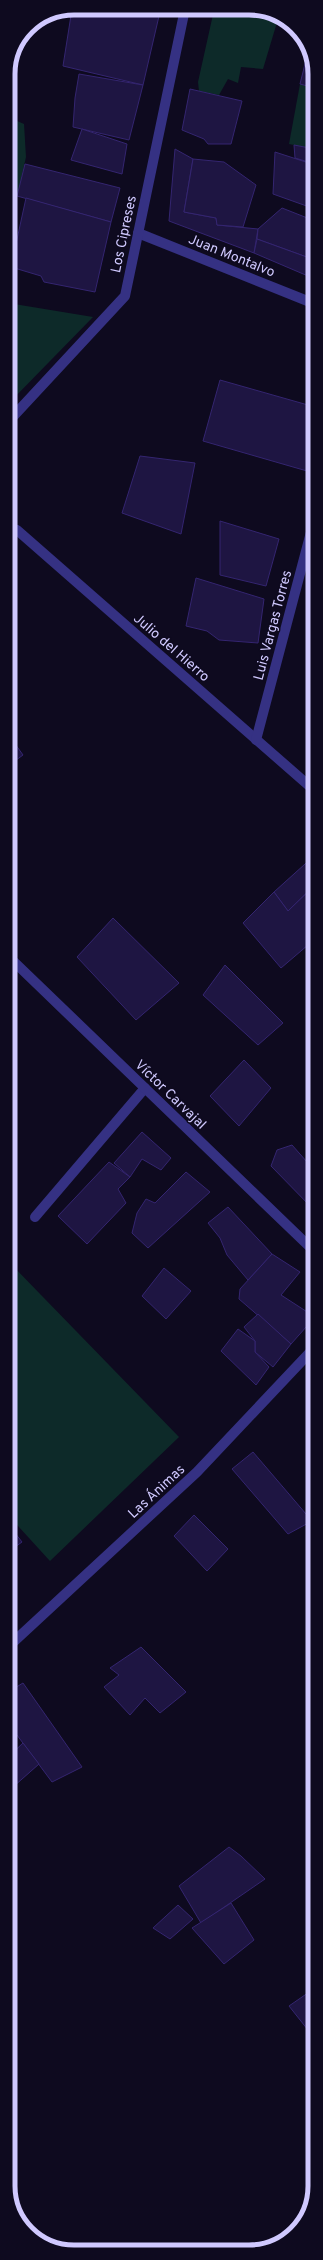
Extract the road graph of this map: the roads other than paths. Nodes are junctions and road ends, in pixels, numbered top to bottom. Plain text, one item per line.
1 (184, 15) edge
2 (138, 233) junction
3 (308, 301) edge
4 (15, 414) edge
5 (15, 530) edge
6 (308, 543) edge
7 (256, 740) junction
8 (308, 786) edge
9 (15, 963) edge
10 (145, 1088) junction
11 (35, 1217) dead end
12 (308, 1245) edge
13 (308, 1354) edge
14 (15, 1641) edge

1 - 2 street, Los Cipreses
2 - 3 street, Juan Montalvo
2 - 4 street, Los Cipreses
5 - 7 street, Julio del Hierro
6 - 7 street, Luis Vargas Torres
7 - 8 street, Julio del Hierro
9 - 10 street, Víctor Carvajal
10 - 11 street
10 - 12 street, Víctor Carvajal
13 - 14 street, Las Ánimas

